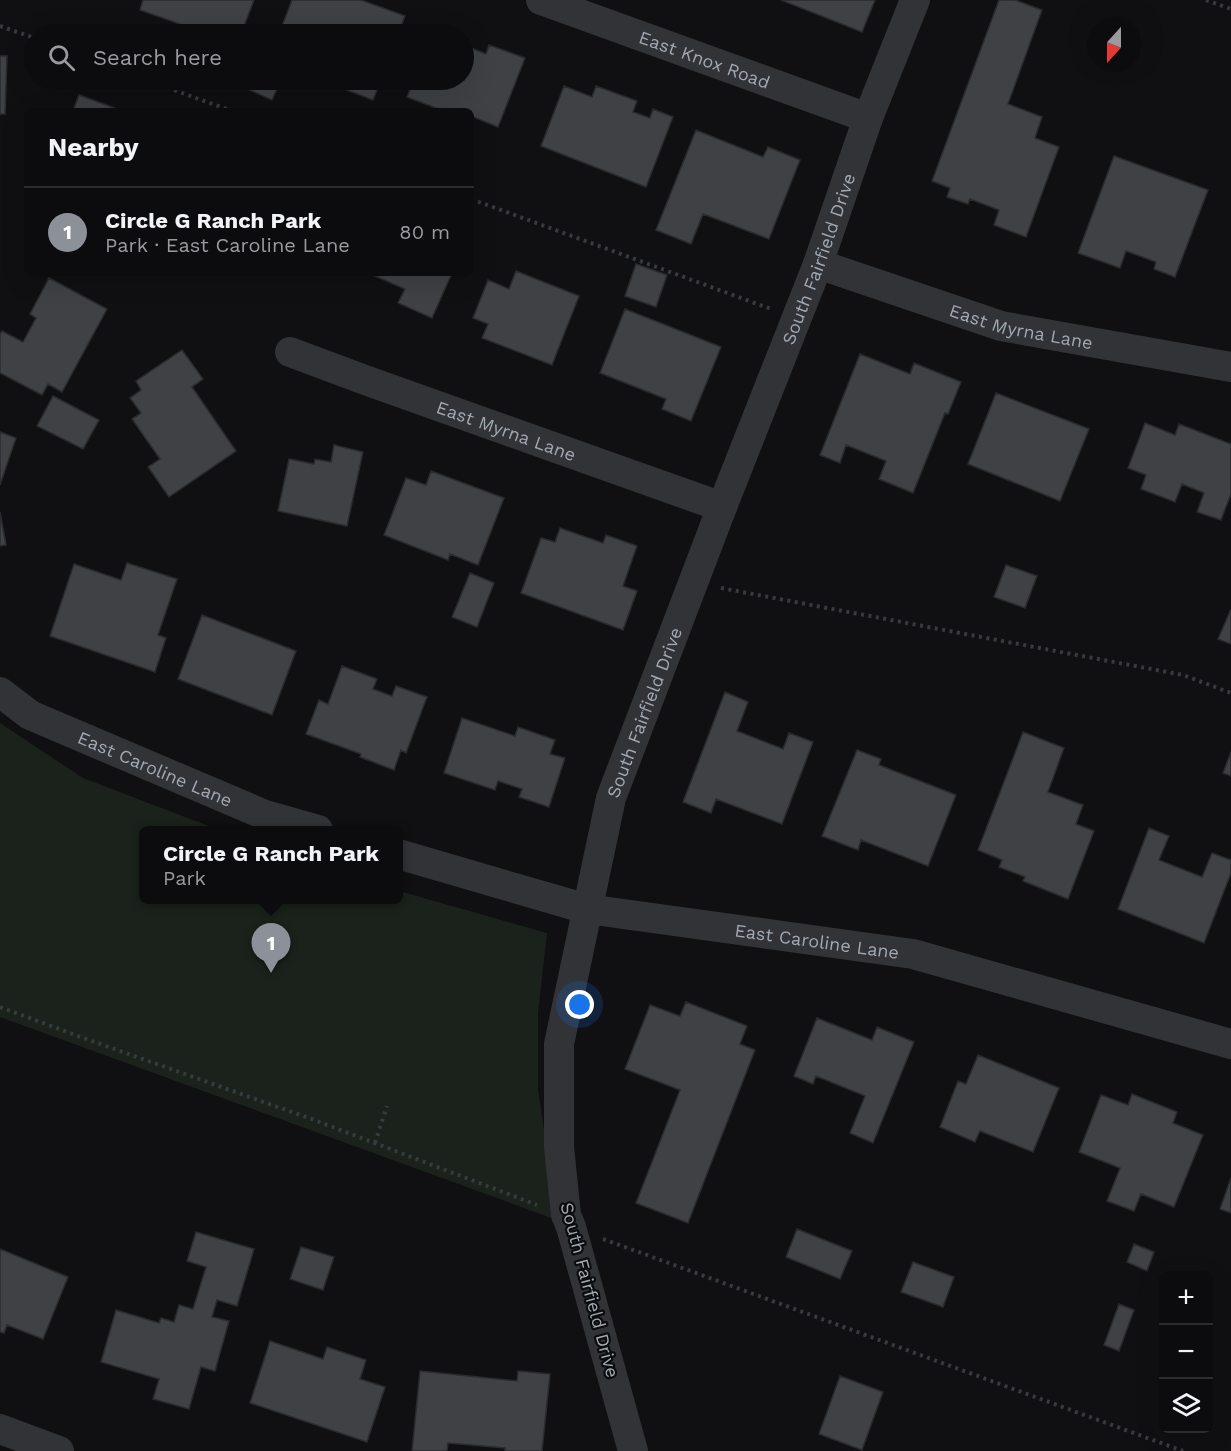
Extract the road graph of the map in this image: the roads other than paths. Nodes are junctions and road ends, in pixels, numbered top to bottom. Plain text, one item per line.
1 (541, 0) edge
2 (915, 0) edge
3 (868, 118) junction
4 (819, 264) junction
5 (290, 352) dead end
6 (1231, 368) edge
7 (722, 507) junction
8 (0, 692) edge
9 (301, 826) edge
10 (403, 855) edge
11 (587, 909) junction
12 (1229, 1037) edge
13 (0, 1429) edge
14 (59, 1451) edge
15 (633, 1451) edge

1 - 3 street, East Knox Road
2 - 3 street, South Fairfield Drive
3 - 4 street, South Fairfield Drive
4 - 6 street, East Myrna Lane
4 - 7 street, South Fairfield Drive
5 - 7 street, East Myrna Lane
7 - 11 street, South Fairfield Drive
8 - 9 street, East Caroline Lane
10 - 11 street, East Caroline Lane
11 - 12 street, East Caroline Lane
11 - 15 street, South Fairfield Drive
13 - 14 street

